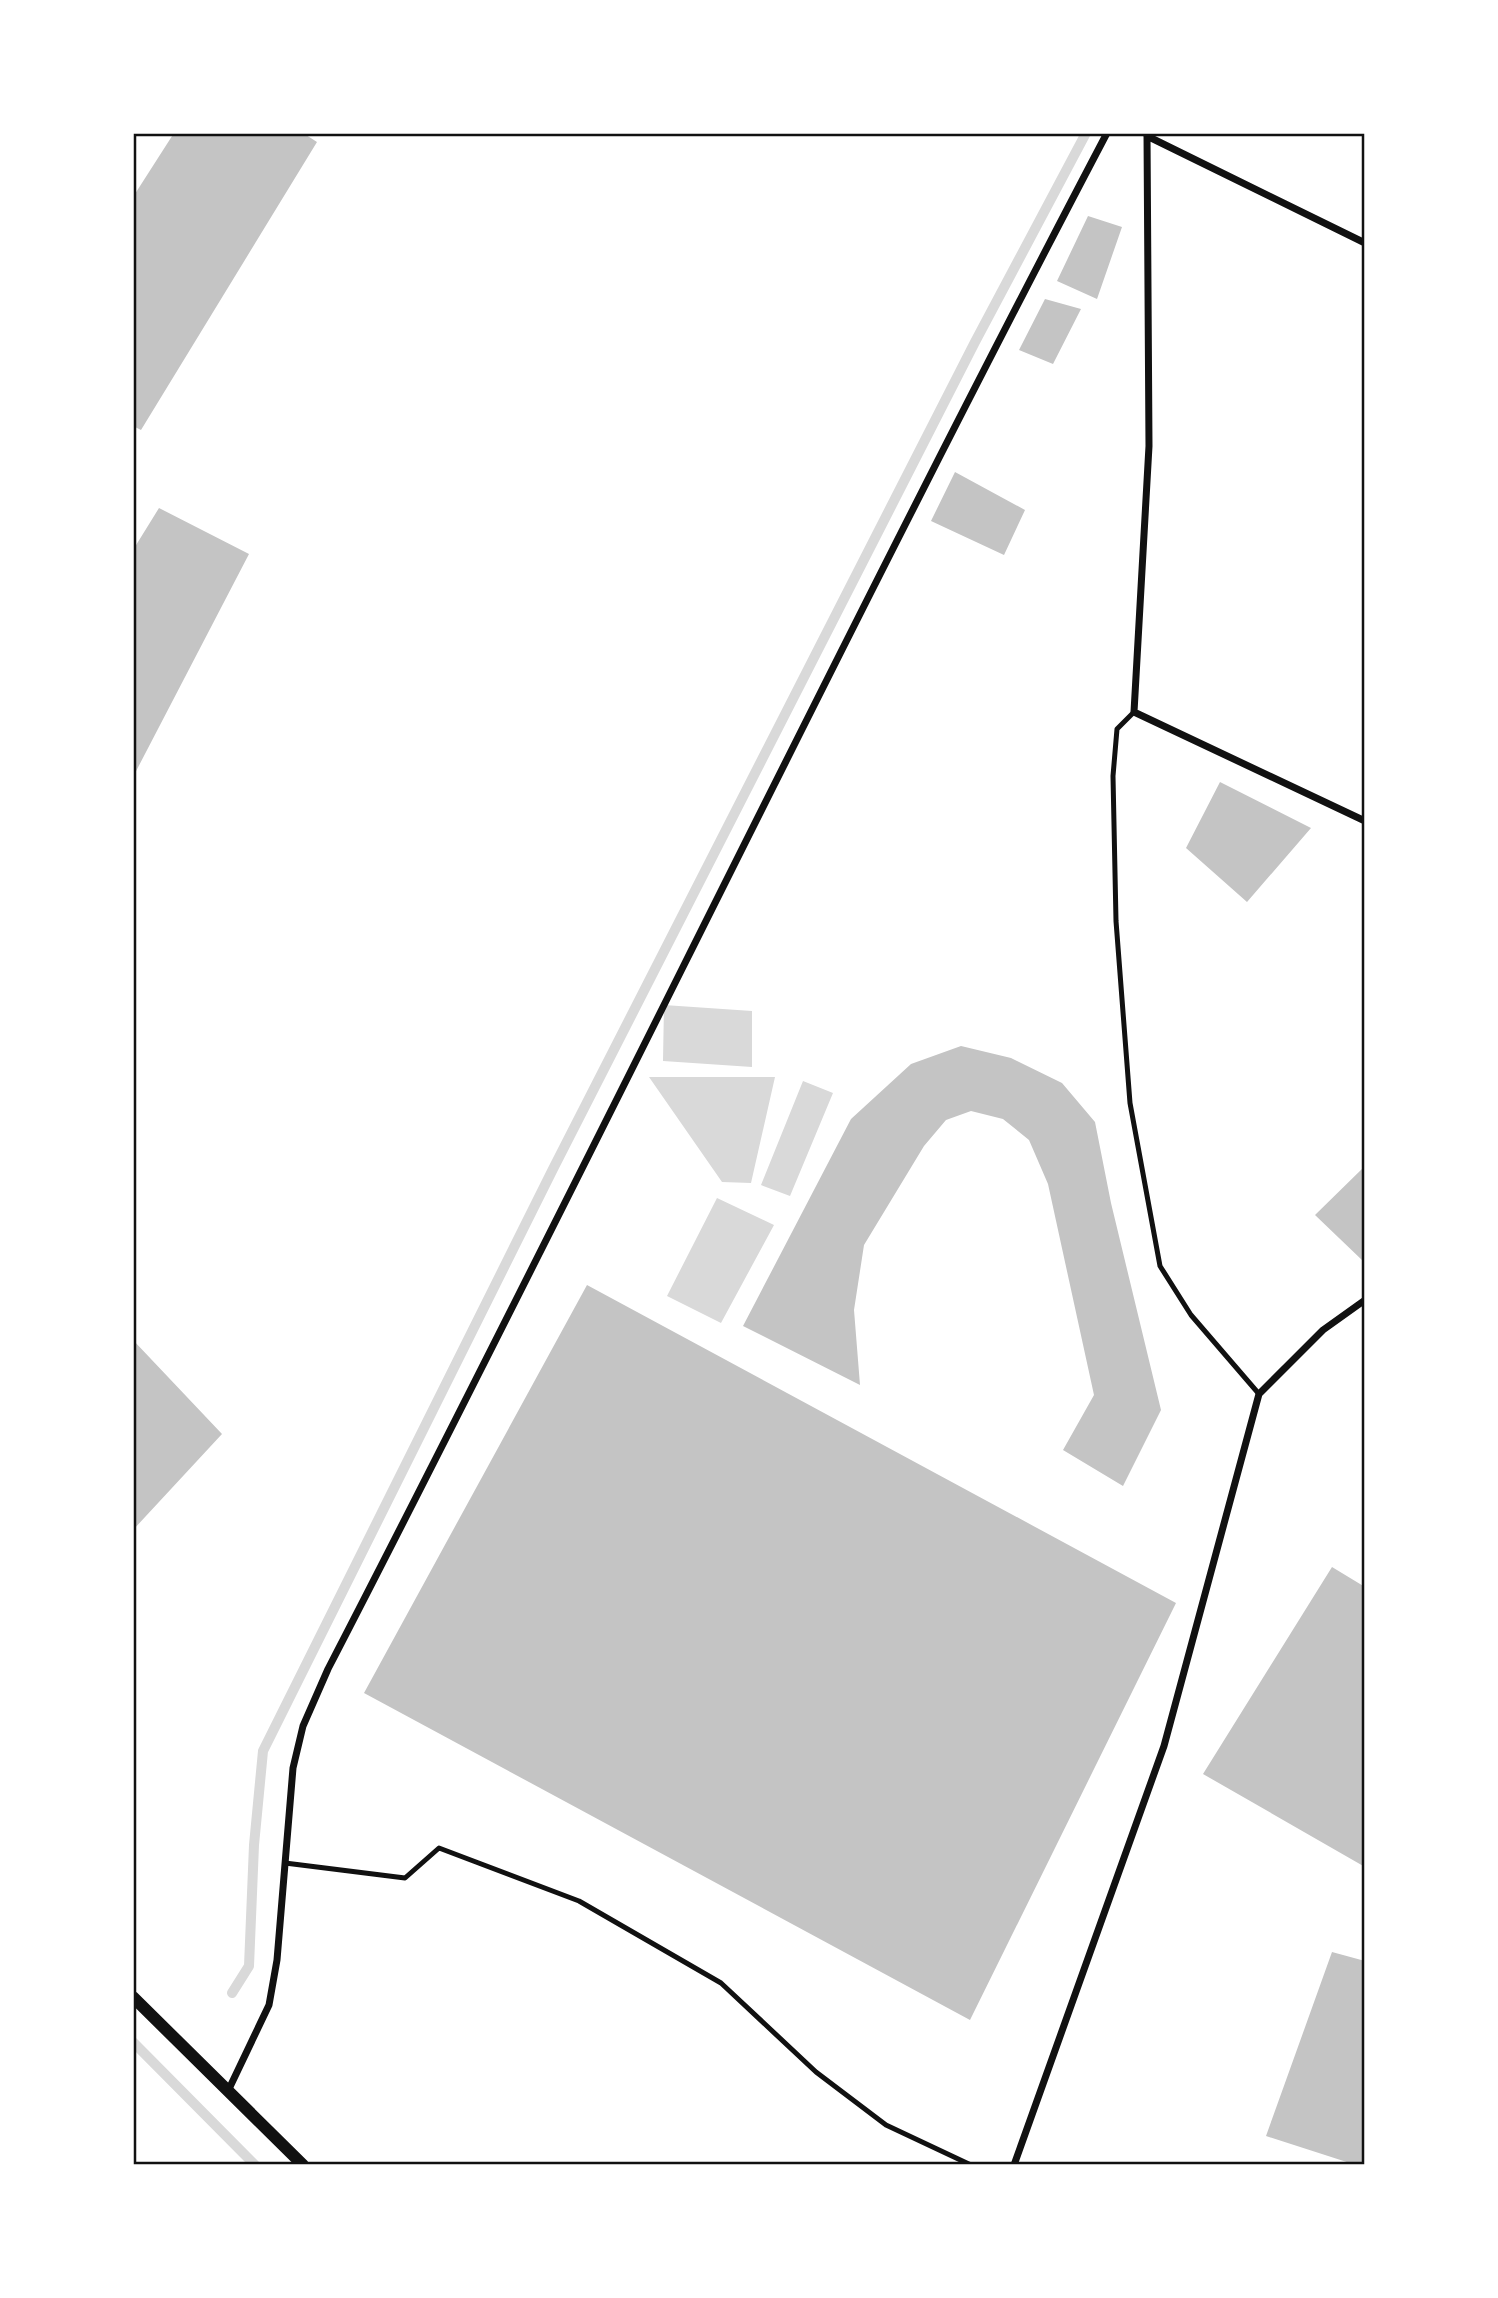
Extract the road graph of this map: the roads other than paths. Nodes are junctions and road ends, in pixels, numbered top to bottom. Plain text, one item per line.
1 (1107, 133) edge
2 (1147, 134) edge
3 (1365, 243) edge
4 (1134, 712) junction
5 (1365, 821) edge
6 (1365, 1300) edge
7 (1259, 1394) junction
8 (285, 1863) junction
9 (133, 1997) edge
10 (228, 2091) junction
11 (303, 2165) edge
12 (971, 2165) edge
13 (1014, 2165) edge

1 - 8 street
2 - 3 street
2 - 4 street
4 - 5 street
4 - 7 lane
6 - 7 street
7 - 13 street
8 - 10 street
8 - 12 lane
9 - 10 street
10 - 11 street

